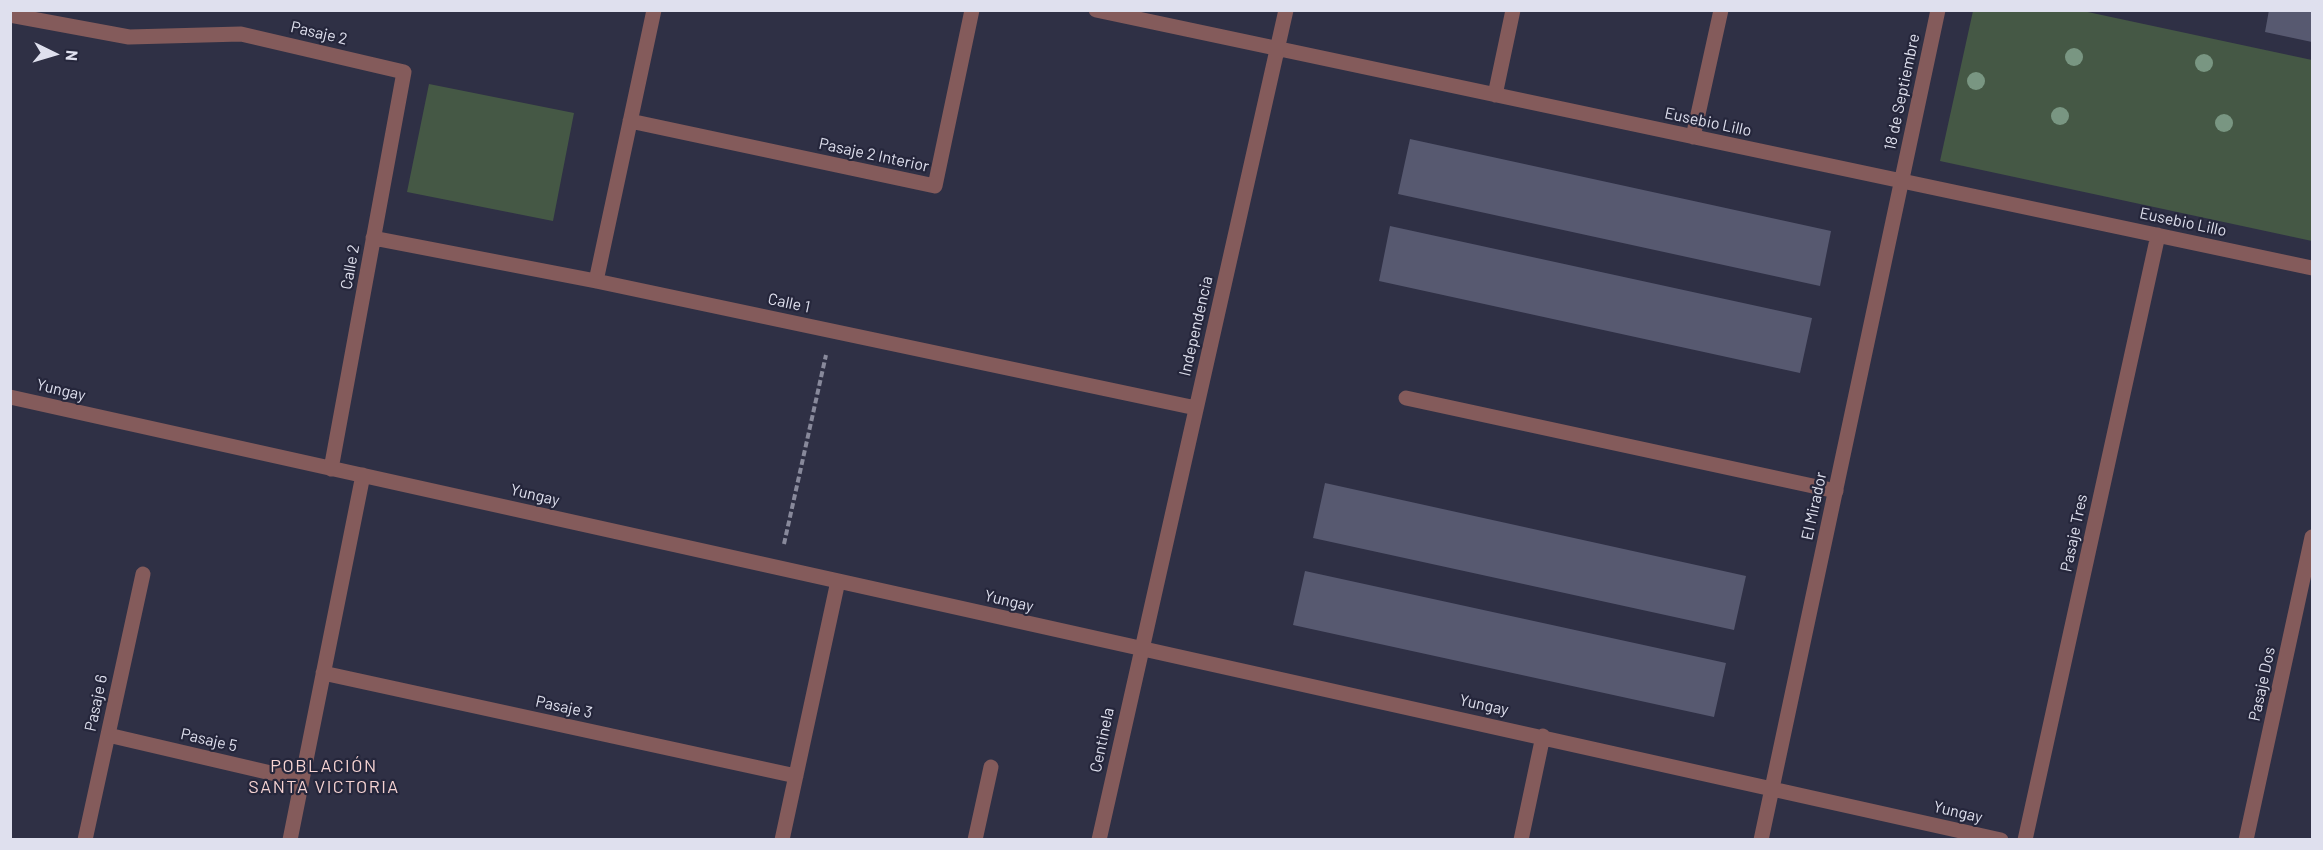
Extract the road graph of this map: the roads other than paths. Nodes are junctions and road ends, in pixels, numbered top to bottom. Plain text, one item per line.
1 (654, 10) edge
2 (972, 10) edge
3 (1096, 10) edge
4 (1286, 10) edge
5 (1513, 10) edge
6 (1721, 10) edge
7 (1938, 10) edge
8 (10, 15) edge
9 (1277, 49) junction
10 (404, 72) joint
11 (1495, 95) junction
12 (630, 121) junction
13 (1693, 137) junction
14 (1902, 181) junction
15 (2158, 235) junction
16 (373, 238) junction
17 (2313, 268) edge
18 (596, 281) junction
19 (1406, 398) dead end
20 (12, 402) edge
21 (1196, 408) junction
22 (331, 469) junction
23 (363, 476) junction
24 (1836, 491) junction
25 (2313, 537) edge
26 (143, 574) dead end
27 (838, 581) junction
28 (1140, 649) junction
29 (323, 673) junction
30 (108, 735) junction
31 (1543, 736) junction
32 (991, 767) dead end
33 (796, 776) junction
34 (302, 780) junction
35 (1772, 788) junction
36 (85, 840) edge
37 (290, 840) edge
38 (782, 840) edge
39 (975, 840) edge
40 (1099, 840) edge
41 (1521, 840) edge
42 (1761, 840) edge
43 (2001, 840) edge
44 (2025, 840) edge
45 (2246, 840) edge

1 - 12 street
2 - 12 street, Pasaje 2 Interior
3 - 9 street, Eusebio Lillo
4 - 9 street, Independencia
5 - 11 street
6 - 13 street
7 - 14 street, 18 de Septiembre
8 - 10 street, Pasaje 2
9 - 11 street, Eusebio Lillo
9 - 21 street, Independencia
10 - 16 street, Calle 2
11 - 13 street, Eusebio Lillo
12 - 18 street
13 - 14 street, Eusebio Lillo
14 - 15 street, Eusebio Lillo
14 - 24 street, El Mirador
15 - 17 street, Eusebio Lillo
15 - 44 street, Pasaje Tres
16 - 18 street, Calle 1
16 - 22 street, Calle 2
18 - 21 street, Calle 1
19 - 24 street
20 - 22 street, Yungay
21 - 28 street, Independencia
22 - 23 street, Yungay
23 - 27 street, Yungay
23 - 29 street
24 - 35 street, El Mirador
25 - 45 street, Pasaje Dos
26 - 30 street, Pasaje 6
27 - 28 street, Yungay
27 - 33 street
28 - 31 street, Yungay
28 - 40 street, Centinela
29 - 33 street, Pasaje 3
29 - 34 street
30 - 34 street, Pasaje 5
30 - 36 street, Pasaje 6
31 - 35 street, Yungay
31 - 41 street
32 - 39 street
33 - 38 street
34 - 37 street
35 - 42 street, El Mirador
35 - 43 street, Yungay

